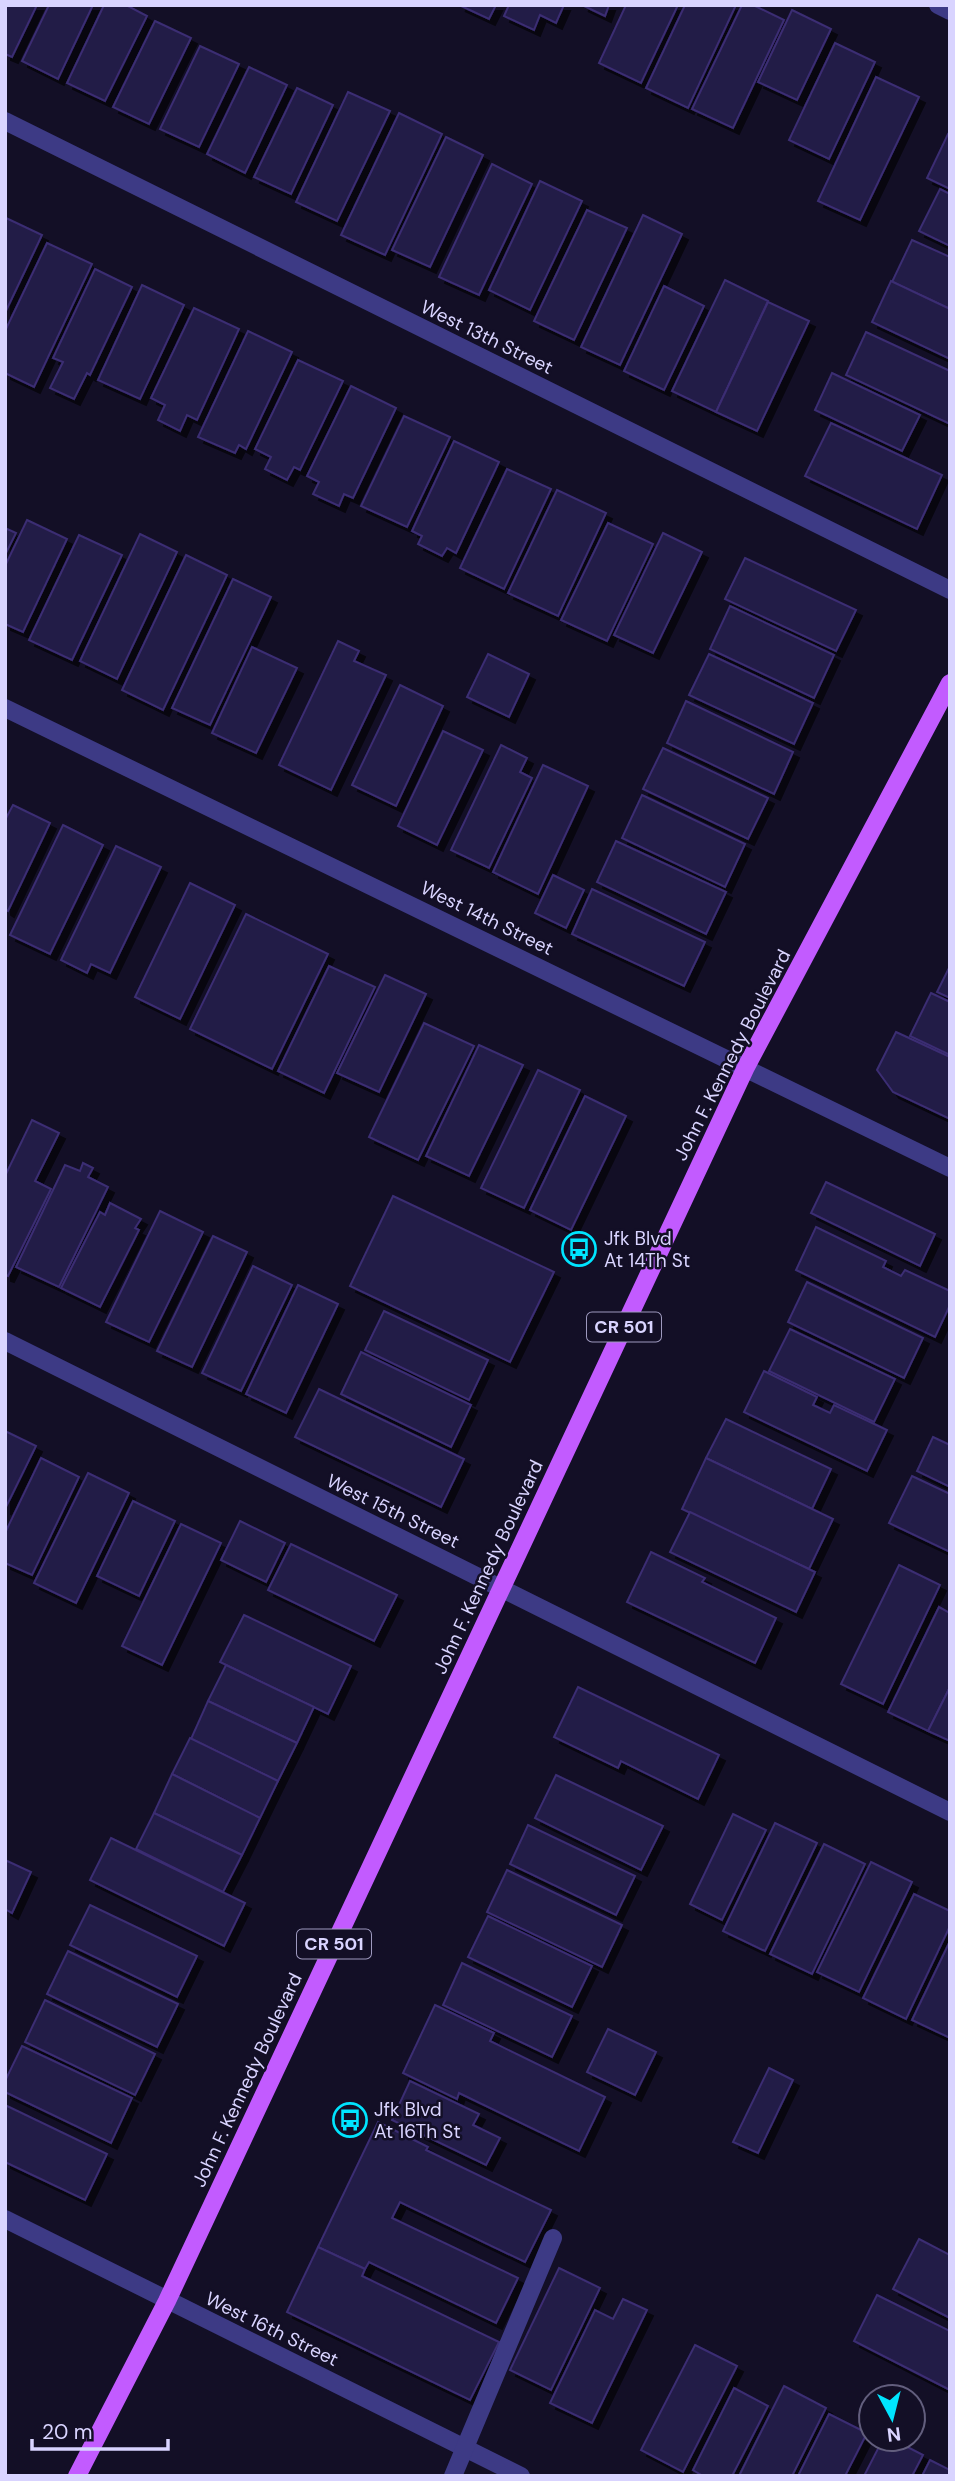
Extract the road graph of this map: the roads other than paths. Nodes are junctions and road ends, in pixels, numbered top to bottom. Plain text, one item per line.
1 (938, 5) edge
2 (950, 11) edge
3 (5, 121) edge
4 (950, 590) edge
5 (950, 683) edge
6 (5, 708) edge
7 (746, 1067) junction
8 (950, 1168) edge
9 (5, 1341) edge
10 (501, 1588) junction
11 (950, 1812) edge
12 (5, 2219) edge
13 (553, 2238) dead end
14 (167, 2301) junction
15 (466, 2446) junction
16 (77, 2476) edge
17 (453, 2476) edge
18 (522, 2476) edge

1 - 2 street
3 - 4 street, West 13th Street
5 - 7 main road, John F. Kennedy Boulevard / CR 501
6 - 7 street, West 14th Street
7 - 8 street, West 14th Street
7 - 10 main road, John F. Kennedy Boulevard / CR 501
9 - 10 street, West 15th Street
10 - 11 street, West 15th Street
10 - 14 main road, John F. Kennedy Boulevard / CR 501
12 - 14 street, West 16th Street
13 - 15 street
14 - 15 street, West 16th Street
14 - 16 main road, John F. Kennedy Boulevard / CR 501
15 - 17 street
15 - 18 street, West 16th Street

